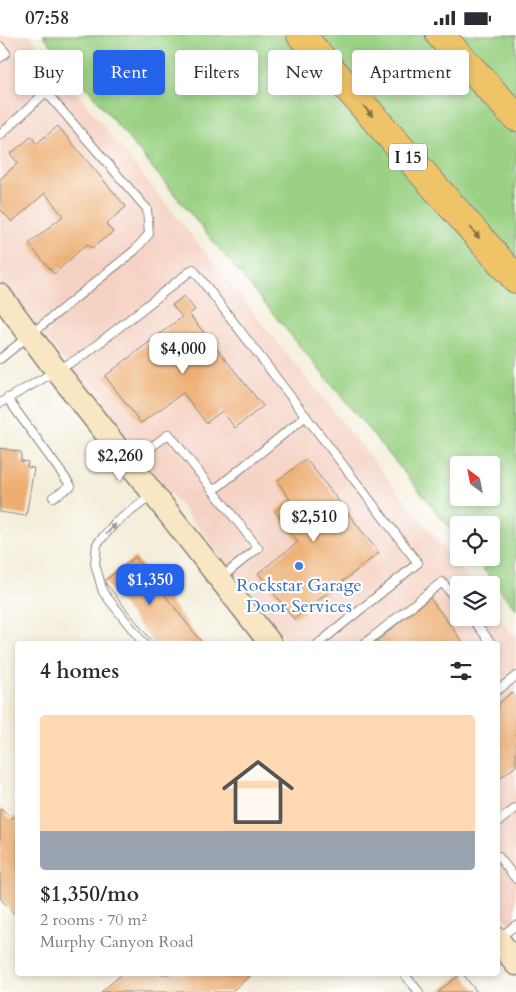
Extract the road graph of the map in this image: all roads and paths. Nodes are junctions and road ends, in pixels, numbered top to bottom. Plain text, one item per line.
1 (301, 35) edge
2 (440, 35) edge
3 (0, 46) edge
4 (0, 58) edge
5 (516, 117) edge
6 (0, 135) edge
7 (516, 279) edge
8 (0, 295) edge
9 (30, 335) junction
10 (0, 359) edge
11 (56, 370) junction
12 (4, 401) edge
13 (306, 417) junction
14 (130, 464) junction
15 (213, 491) junction
16 (153, 494) junction
17 (53, 497) dead end
18 (220, 579) junction
19 (450, 592) edge
20 (477, 626) edge
21 (142, 641) edge
22 (269, 641) edge
23 (322, 641) edge
24 (368, 641) edge
25 (490, 641) edge
26 (516, 676) edge
27 (500, 688) edge
28 (516, 808) edge
29 (500, 820) edge
30 (500, 859) edge
31 (516, 879) edge
32 (516, 925) edge
33 (500, 937) edge
34 (500, 942) edge
35 (516, 964) edge
36 (406, 976) edge
37 (419, 992) edge

1 -> 7 highway, I 15
2 - 5 highway
3 - 4 lane
6 - 9 lane
8 - 9 main road
9 - 10 lane
9 - 11 main road
11 - 12 lane
11 - 13 lane
11 - 14 main road
12 - 17 lane
13 - 15 lane
13 - 23 lane
14 - 15 lane
14 - 16 main road
15 - 18 lane
16 - 18 main road
21 -> 16 lane
18 - 22 main road
19 - 24 lane
20 - 25 lane
26 - 27 lane
28 - 29 lane
30 - 31 lane
32 - 33 lane
34 - 35 main road
36 - 37 lane

